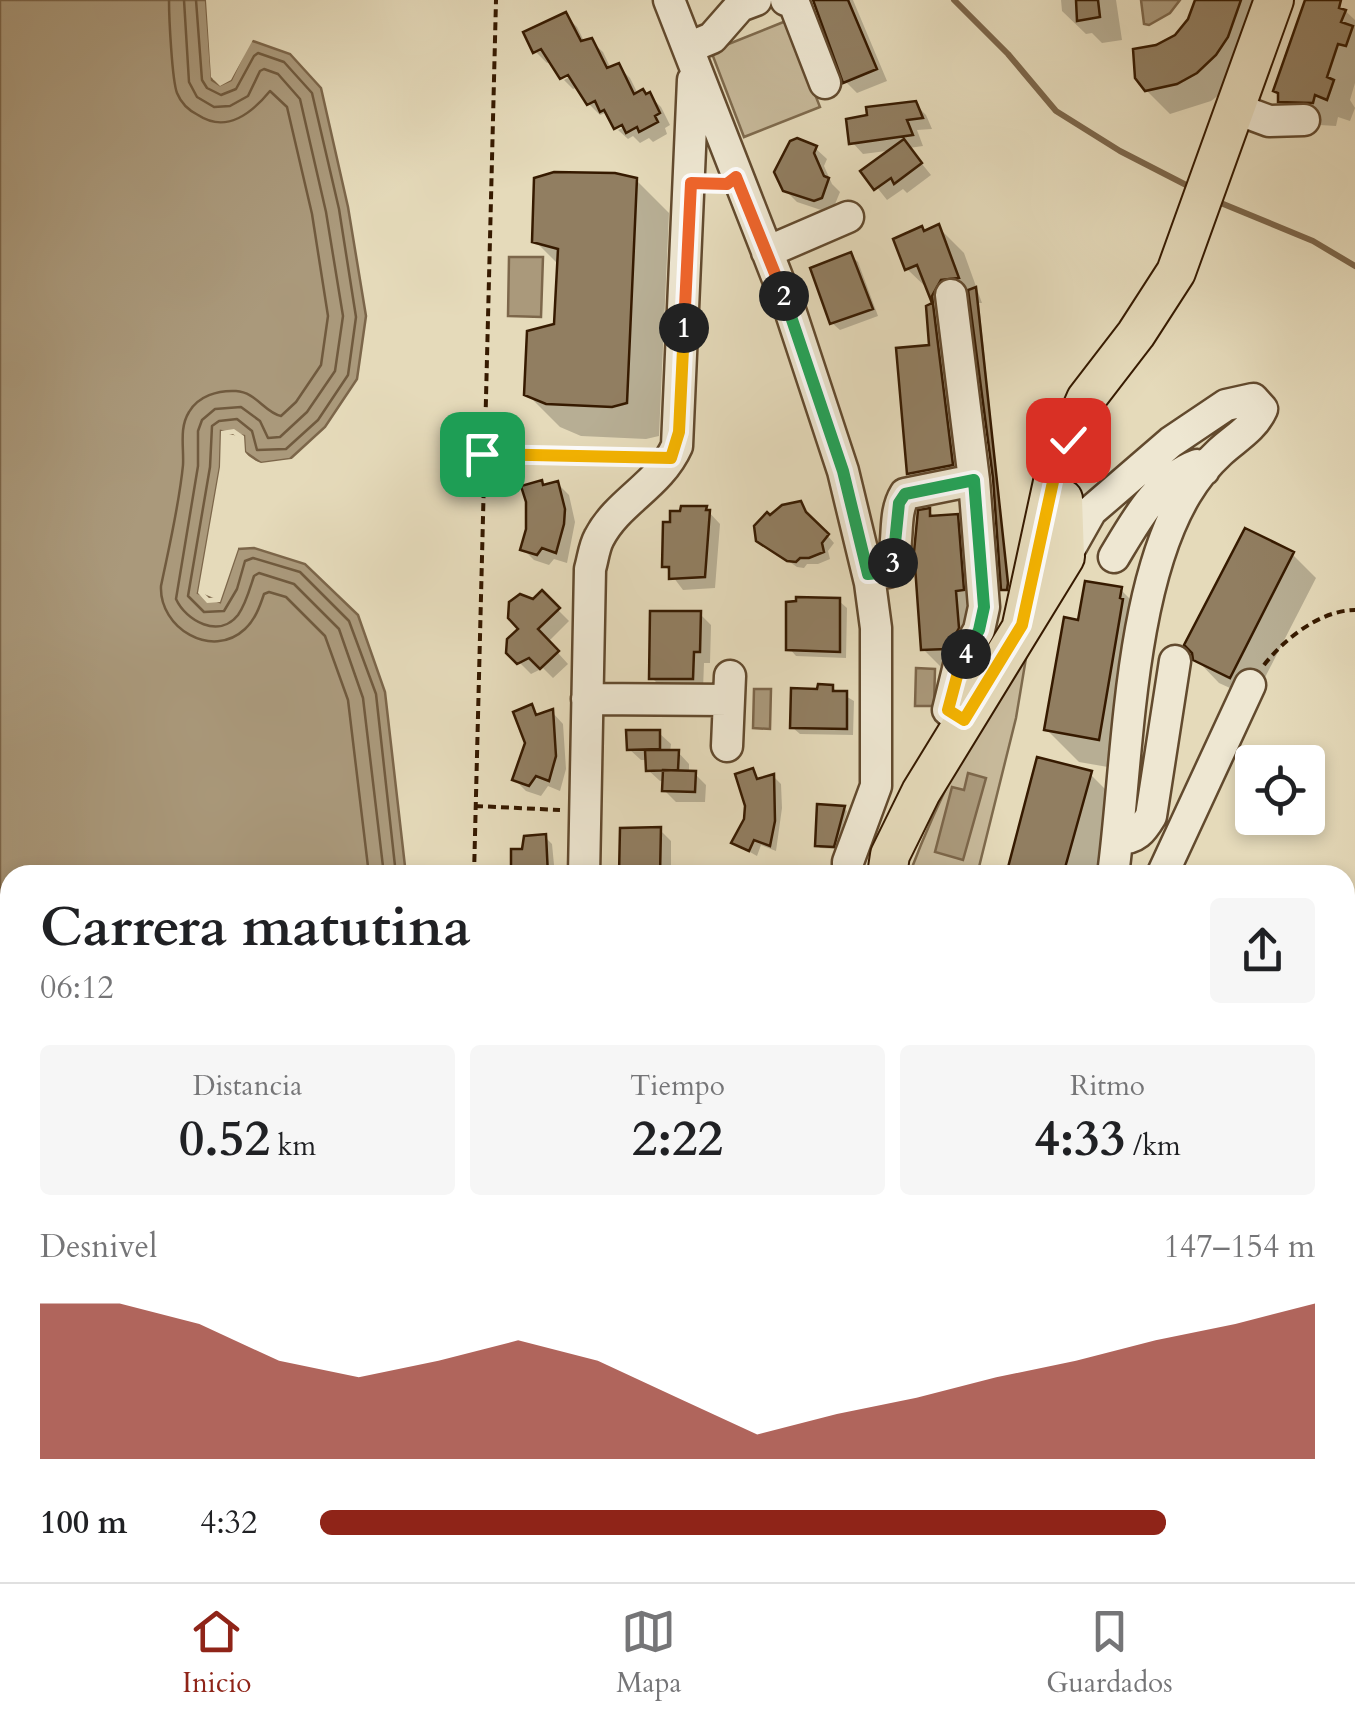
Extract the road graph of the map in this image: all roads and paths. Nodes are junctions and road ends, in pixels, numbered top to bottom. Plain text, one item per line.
1 (496, 0) edge
2 (669, 0) edge
3 (756, 0) edge
4 (786, 0) edge
5 (1274, 0) edge
6 (690, 56) junction
7 (825, 83) dead end
8 (1230, 119) junction
9 (1304, 120) dead end
10 (692, 147) junction
11 (725, 147) junction
12 (736, 177) junction
13 (691, 183) junction
14 (848, 217) dead end
15 (766, 252) junction
16 (952, 295) dead end
17 (482, 454) junction
18 (671, 458) junction
19 (1056, 468) junction
20 (1204, 470) junction
21 (974, 480) junction
22 (1066, 557) junction
23 (1114, 557) dead end
24 (869, 578) junction
25 (1355, 610) edge
26 (1022, 625) junction
27 (1175, 661) dead end
28 (1250, 685) joint
29 (588, 699) junction
30 (964, 720) junction
31 (727, 746) dead end
32 (475, 806) junction
33 (585, 810) junction
34 (1118, 839) junction
35 (474, 865) edge
36 (584, 865) edge
37 (849, 865) edge
38 (888, 865) edge
39 (1114, 865) edge
40 (1167, 865) edge

1 - 17 path
2 - 6 street
3 - 6 street
4 - 7 street
5 - 8 main road
6 - 10 street
6 - 11 street
8 - 9 street
8 - 19 main road
10 - 11 street
10 - 13 street
11 - 12 street
12 - 13 street
12 - 15 street
13 - 18 street
14 - 15 street
15 - 24 street
16 - 21 street
17 - 18 path
17 - 32 path
18 - 29 street
19 - 22 main road
19 - 26 main road
20 - 22 street
20 - 23 street
20 - 34 street
21 - 24 street
21 - 30 street
22 - 26 main road
24 - 37 street
25 - 28 path
26 - 30 main road
27 - 34 street
28 - 40 street
29 - 31 street
29 - 33 street
30 - 38 main road
32 - 33 path
32 - 35 path
33 - 36 street
34 - 39 street

